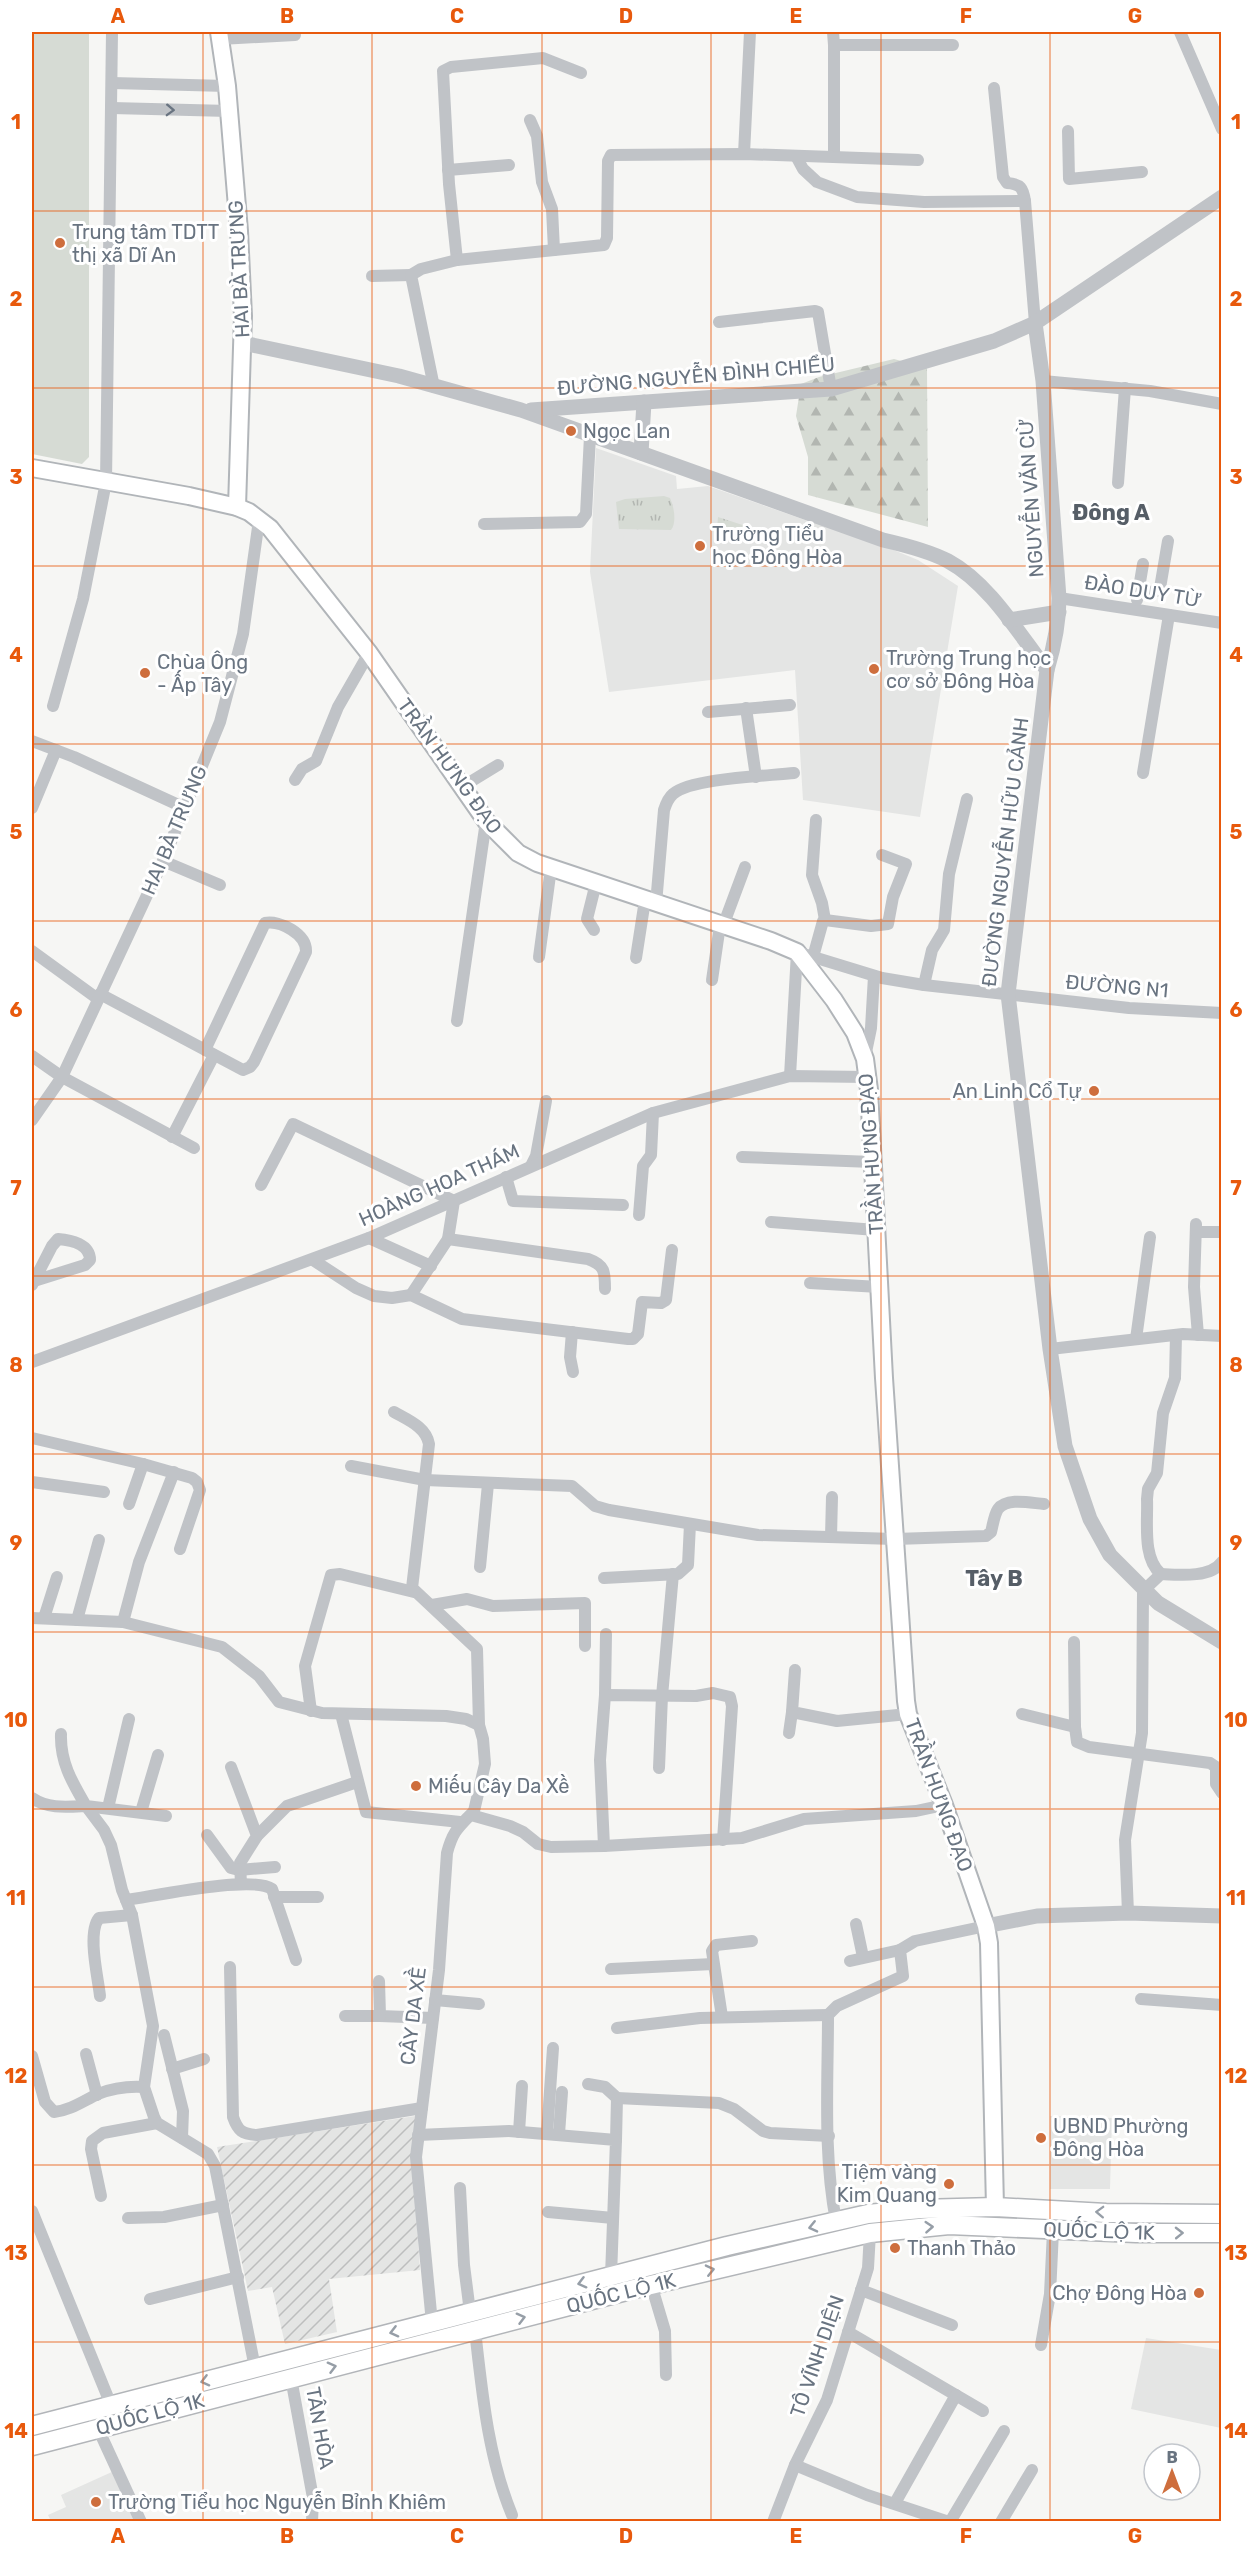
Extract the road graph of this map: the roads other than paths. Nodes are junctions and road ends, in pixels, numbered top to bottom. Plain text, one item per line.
1 (112, 32) edge
2 (750, 32) edge
3 (833, 32) edge
4 (1180, 32) edge
5 (220, 35) edge
6 (295, 35) dead end
7 (834, 45) junction
8 (953, 45) dead end
9 (581, 73) dead end
10 (112, 83) junction
11 (227, 86) junction
12 (994, 88) dead end
13 (112, 108) junction
14 (229, 111) junction
15 (530, 120) dead end
16 (1221, 129) edge
17 (1068, 131) dead end
18 (744, 154) junction
19 (796, 156) junction
20 (834, 156) junction
21 (918, 160) dead end
22 (509, 165) dead end
23 (448, 170) junction
24 (1142, 172) dead end
25 (1221, 197) edge
26 (1025, 201) junction
27 (554, 250) junction
28 (457, 260) junction
29 (411, 275) junction
30 (372, 276) dead end
31 (719, 322) dead end
32 (1035, 322) junction
33 (243, 343) junction
34 (1043, 381) junction
35 (434, 387) junction
36 (1125, 388) junction
37 (831, 389) junction
38 (644, 402) junction
39 (1221, 404) edge
40 (521, 410) junction
41 (590, 436) junction
42 (641, 453) junction
43 (32, 468) edge
44 (106, 482) junction
45 (1118, 483) dead end
46 (237, 507) junction
47 (259, 520) junction
48 (484, 524) dead end
49 (1168, 541) dead end
50 (1143, 564) dead end
51 (1138, 594) junction
52 (1059, 605) junction
53 (1136, 610) junction
54 (1168, 615) junction
55 (1009, 620) junction
56 (1221, 623) edge
57 (369, 653) junction
58 (1047, 670) junction
59 (790, 705) dead end
60 (53, 706) dead end
61 (746, 708) junction
62 (708, 712) dead end
63 (32, 741) edge
64 (56, 750) junction
65 (498, 765) dead end
66 (794, 773) dead end
67 (1143, 773) dead end
68 (756, 777) junction
69 (295, 780) dead end
70 (462, 787) junction
71 (967, 799) dead end
72 (32, 808) edge
73 (185, 808) junction
74 (816, 820) dead end
75 (486, 821) junction
76 (882, 855) dead end
77 (164, 861) junction
78 (745, 867) dead end
79 (551, 868) junction
80 (596, 883) junction
81 (220, 885) dead end
82 (650, 902) junction
83 (825, 920) junction
84 (721, 925) junction
85 (594, 930) dead end
86 (32, 951) edge
87 (805, 955) junction
88 (539, 957) dead end
89 (636, 958) dead end
90 (874, 975) junction
91 (712, 980) dead end
92 (924, 985) junction
93 (1008, 994) junction
94 (99, 996) junction
95 (1221, 1013) edge
96 (457, 1020) dead end
97 (210, 1052) junction
98 (32, 1056) edge
99 (865, 1059) junction
100 (790, 1076) junction
101 (62, 1077) junction
102 (867, 1077) junction
103 (546, 1101) dead end
104 (653, 1113) junction
105 (32, 1120) edge
106 (172, 1137) junction
107 (194, 1148) dead end
108 (742, 1157) dead end
109 (872, 1162) junction
110 (531, 1166) junction
111 (506, 1178) junction
112 (261, 1185) dead end
113 (454, 1202) junction
114 (623, 1205) dead end
115 (639, 1215) dead end
116 (771, 1222) dead end
117 (876, 1230) junction
118 (1221, 1232) edge
119 (1150, 1237) dead end
120 (369, 1238) junction
121 (448, 1239) junction
122 (672, 1250) dead end
123 (313, 1260) junction
124 (431, 1266) junction
125 (810, 1282) dead end
126 (33, 1283) edge
127 (879, 1287) junction
128 (605, 1289) dead end
129 (411, 1295) junction
130 (572, 1332) junction
131 (1176, 1335) junction
132 (1198, 1335) junction
133 (1221, 1336) edge
134 (1136, 1339) junction
135 (1050, 1348) junction
136 (32, 1362) edge
137 (573, 1372) dead end
138 (394, 1412) dead end
139 (32, 1438) edge
140 (143, 1464) junction
141 (351, 1466) dead end
142 (174, 1472) junction
143 (425, 1480) junction
144 (32, 1482) edge
145 (488, 1484) junction
146 (104, 1492) dead end
147 (832, 1497) dead end
148 (129, 1504) dead end
149 (1044, 1504) dead end
150 (690, 1524) junction
151 (831, 1537) junction
152 (895, 1539) junction
153 (99, 1540) dead end
154 (180, 1549) dead end
155 (1221, 1562) edge
156 (480, 1568) dead end
157 (673, 1574) junction
158 (1161, 1574) junction
159 (57, 1577) dead end
160 (604, 1578) dead end
161 (1143, 1591) junction
162 (414, 1592) junction
163 (432, 1605) junction
164 (38, 1618) edge
165 (77, 1620) junction
166 (123, 1622) junction
167 (606, 1634) dead end
168 (1074, 1642) dead end
169 (1221, 1642) edge
170 (585, 1646) dead end
171 (795, 1670) dead end
172 (605, 1695) junction
173 (662, 1696) junction
174 (311, 1711) junction
175 (792, 1712) junction
176 (341, 1714) junction
177 (908, 1714) junction
178 (1022, 1714) dead end
179 (129, 1719) dead end
180 (479, 1725) junction
181 (1075, 1727) junction
182 (789, 1733) dead end
183 (62, 1734) dead end
184 (1140, 1754) junction
185 (158, 1755) dead end
186 (231, 1767) dead end
187 (659, 1768) dead end
188 (357, 1782) junction
189 (1221, 1793) edge
190 (32, 1798) edge
191 (945, 1805) junction
192 (86, 1806) junction
193 (108, 1808) junction
194 (141, 1812) junction
195 (471, 1815) junction
196 (166, 1816) dead end
197 (460, 1822) junction
198 (207, 1835) dead end
199 (257, 1836) junction
200 (723, 1840) junction
201 (604, 1846) junction
202 (275, 1867) dead end
203 (239, 1870) junction
204 (241, 1884) junction
205 (274, 1897) junction
206 (318, 1897) dead end
207 (126, 1900) junction
208 (1128, 1913) junction
209 (132, 1915) junction
210 (1221, 1916) edge
211 (856, 1924) dead end
212 (986, 1926) junction
213 (752, 1941) dead end
214 (900, 1950) junction
215 (862, 1957) junction
216 (296, 1960) dead end
217 (850, 1961) dead end
218 (713, 1964) junction
219 (230, 1967) dead end
220 (611, 1969) dead end
221 (379, 1981) dead end
222 (100, 1996) dead end
223 (435, 2000) junction
224 (1141, 2000) dead end
225 (479, 2004) dead end
226 (1221, 2005) edge
227 (828, 2015) junction
228 (345, 2016) dead end
229 (380, 2016) junction
230 (722, 2017) junction
231 (433, 2018) junction
232 (617, 2028) dead end
233 (164, 2035) dead end
234 (553, 2048) dead end
235 (86, 2054) dead end
236 (32, 2056) edge
237 (204, 2059) dead end
238 (172, 2069) junction
239 (588, 2084) dead end
240 (522, 2086) dead end
241 (144, 2087) junction
242 (562, 2092) dead end
243 (97, 2095) junction
244 (617, 2098) junction
245 (422, 2108) junction
246 (157, 2123) junction
247 (519, 2132) junction
248 (553, 2134) junction
249 (417, 2135) junction
250 (828, 2136) junction
251 (182, 2138) junction
252 (616, 2140) junction
253 (460, 2188) dead end
254 (101, 2196) dead end
255 (223, 2205) junction
256 (995, 2207) junction
257 (32, 2211) edge
258 (548, 2211) dead end
259 (868, 2214) junction
260 (1221, 2214) edge
261 (128, 2218) dead end
262 (613, 2218) junction
263 (836, 2221) junction
264 (995, 2226) junction
265 (1053, 2231) junction
266 (870, 2233) junction
267 (1221, 2233) edge
268 (611, 2276) junction
269 (238, 2277) junction
270 (651, 2284) junction
271 (861, 2290) junction
272 (150, 2299) dead end
273 (470, 2312) junction
274 (432, 2323) junction
275 (952, 2325) dead end
276 (475, 2330) junction
277 (848, 2332) junction
278 (1041, 2345) dead end
279 (255, 2368) junction
280 (666, 2375) dead end
281 (291, 2378) junction
282 (956, 2395) junction
283 (111, 2406) junction
284 (90, 2411) junction
285 (983, 2411) dead end
286 (32, 2426) edge
287 (97, 2428) junction
288 (1004, 2431) dead end
289 (32, 2446) edge
290 (795, 2465) junction
291 (1032, 2470) dead end
292 (895, 2504) junction
293 (512, 2515) dead end
294 (141, 2522) edge
295 (312, 2522) edge
296 (773, 2522) edge
297 (949, 2522) edge
298 (1001, 2522) edge

1 - 10 street
2 - 18 street
3 - 7 street
4 - 16 street
5 - 6 street
5 - 11 main road, HAI BÀ TRƯNG
7 - 8 street
7 - 20 street
9 - 23 street
10 - 11 street
10 - 13 street
11 - 14 main road, HAI BÀ TRƯNG
12 - 26 street
13 -> 14 street
13 - 44 street
14 - 33 main road, HAI BÀ TRƯNG
15 - 27 street
17 - 24 street
18 - 19 street
18 - 27 street
19 - 20 street
19 - 26 street
20 - 21 street
22 - 23 street
23 - 28 street
25 - 32 street, ĐƯỜNG NGUYỄN ĐÌNH CHIỂU
26 - 32 street
27 - 28 street
28 - 29 street
29 - 30 street
29 - 35 street
31 - 37 street
32 - 34 street, NGUYỄN VĂN CỪ
32 - 37 street, ĐƯỜNG NGUYỄN ĐÌNH CHIỂU
33 - 35 street
33 - 46 main road, HAI BÀ TRƯNG
34 - 36 street
34 - 52 street, NGUYỄN VĂN CỪ
35 - 40 street
36 - 39 street
36 - 45 street
37 - 38 street, ĐƯỜNG NGUYỄN ĐÌNH CHIỂU
38 - 40 street, ĐƯỜNG NGUYỄN ĐÌNH CHIỂU
38 - 42 street
40 - 41 street
41 - 42 street
41 - 48 street
42 - 55 street
43 - 44 main road, TRẦN HƯNG ĐẠO
44 - 46 main road, TRẦN HƯNG ĐẠO
44 - 60 street
46 - 47 main road, TRẦN HƯNG ĐẠO
47 - 57 main road, TRẦN HƯNG ĐẠO
47 - 73 street, HAI BÀ TRƯNG
49 - 51 street
50 - 51 street
51 - 53 street
52 - 53 street, ĐÀO DUY TỪ
52 - 55 street
52 - 58 street, NGUYỄN VĂN CỪ
53 - 54 street, ĐÀO DUY TỪ
54 - 56 street, ĐÀO DUY TỪ
54 - 67 street
55 - 58 street
57 - 69 street
57 - 70 main road, TRẦN HƯNG ĐẠO
58 - 93 street, ĐƯỜNG NGUYỄN HỮU CẢNH
59 - 61 street
61 - 62 street
61 - 68 street
63 - 64 street
64 - 72 street
64 - 73 street
65 - 70 street
66 - 68 street
68 - 82 street
70 - 75 main road, TRẦN HƯNG ĐẠO
71 - 92 street
73 - 77 street, HAI BÀ TRƯNG
74 - 83 street
75 - 79 main road, TRẦN HƯNG ĐẠO
75 - 96 street
76 - 83 street
77 - 81 street
77 - 94 street, HAI BÀ TRƯNG
78 - 84 street
79 - 80 main road, TRẦN HƯNG ĐẠO
79 - 88 street
80 - 82 main road, TRẦN HƯNG ĐẠO
80 - 85 street
82 - 84 main road, TRẦN HƯNG ĐẠO
82 - 89 street
83 - 87 street
84 - 87 main road, TRẦN HƯNG ĐẠO
84 - 91 street
86 - 94 street
87 - 90 street, ĐƯỜNG N1
87 - 99 main road, TRẦN HƯNG ĐẠO
87 - 100 street
90 - 92 street, ĐƯỜNG N1
90 - 99 street
92 - 93 street, ĐƯỜNG N1
93 - 95 street, ĐƯỜNG N1
93 - 135 street, ĐƯỜNG NGUYỄN HỮU CẢNH
94 - 97 street
94 - 101 street, HAI BÀ TRƯNG
97 - 97 street
97 - 106 street
98 - 101 street
99 - 102 main road, TRẦN HƯNG ĐẠO
100 - 102 street, HOÀNG HOA THÁM
100 - 104 street, HOÀNG HOA THÁM
101 - 105 street, HAI BÀ TRƯNG
101 - 106 street
102 - 109 main road, TRẦN HƯNG ĐẠO
103 - 110 street
104 - 110 street, HOÀNG HOA THÁM
104 - 115 street
106 - 107 street
108 - 109 street
109 - 117 main road, TRẦN HƯNG ĐẠO
110 - 111 street, HOÀNG HOA THÁM
111 - 113 street, HOÀNG HOA THÁM
111 - 114 street
112 - 113 street
113 - 120 street, HOÀNG HOA THÁM
113 - 121 street
116 - 117 street
117 - 127 main road, TRẦN HƯNG ĐẠO
118 - 132 street
119 - 134 street
120 - 123 street, HOÀNG HOA THÁM
120 - 124 street
121 - 124 street
121 - 128 street
122 - 130 street
123 - 129 street
123 - 136 street, HOÀNG HOA THÁM
124 - 129 street
125 - 127 street
126 - 126 street
127 - 152 main road, TRẦN HƯNG ĐẠO
129 - 130 street
130 - 137 street
131 - 132 street
131 - 134 street
131 - 158 street
132 - 133 street
134 - 135 street
135 - 161 street, ĐƯỜNG NGUYỄN HỮU CẢNH
138 - 143 street
139 - 140 street
140 - 142 street
140 - 148 street
141 - 143 street
142 - 154 street
142 - 166 street
143 - 145 street
143 - 162 street
144 - 146 street
145 - 150 street
145 - 156 street
147 - 151 street
149 - 152 street
150 - 151 street
150 - 157 street
151 - 152 street
152 - 177 main road, TRẦN HƯNG ĐẠO
153 - 165 street
155 - 158 street
157 - 160 street
157 - 173 street
158 - 161 street
159 - 164 street
161 - 169 street, ĐƯỜNG NGUYỄN HỮU CẢNH
161 - 184 street
162 - 163 street
162 - 174 street
163 - 170 street
163 - 180 street
164 - 165 street
165 - 166 street
166 - 174 street
167 - 172 street
168 - 181 street
171 - 175 street
172 - 173 street
172 - 201 street
173 - 187 street
173 - 200 street
174 - 176 street
175 - 177 street
175 - 182 street
176 - 180 street
176 - 188 street
177 - 191 main road, TRẦN HƯNG ĐẠO
178 - 181 street
179 - 193 street
180 - 195 street
181 - 184 street
183 - 192 street
184 - 189 street
184 - 208 street
185 - 194 street
186 - 199 street
188 - 197 street
188 - 199 street
190 - 192 street
191 - 200 street
191 - 212 main road, TRẦN HƯNG ĐẠO
192 - 193 street
192 - 207 street
193 - 194 street
194 - 196 street
195 - 197 street
195 - 201 street
197 - 223 street, CÂY DA XỀ
198 - 203 street
199 - 203 street
200 - 201 street
202 - 203 street
203 - 204 street
204 - 205 street
204 - 207 street
205 - 206 street
205 - 216 street
207 - 209 street
208 - 210 street
208 - 212 street
209 - 222 street
209 - 241 street
211 - 215 street
212 - 214 street
212 - 256 main road, TRẦN HƯNG ĐẠO
213 - 218 street
214 - 215 street
214 - 227 street
215 - 217 street
218 - 220 street
218 - 230 street
219 - 245 street
221 - 229 street
223 - 225 street
223 - 231 street, CÂY DA XỀ
224 - 226 street
227 - 230 street
227 - 250 street
228 - 229 street
229 - 231 street
230 - 232 street
231 - 245 street, CÂY DA XỀ
233 - 238 street
234 - 248 street
235 - 243 street
236 - 243 street
237 - 238 street
238 - 251 street
239 - 244 street
240 - 247 street
241 - 243 street
241 - 246 street
242 - 248 street
244 - 250 street
244 - 252 street
245 - 249 street, CÂY DA XỀ
246 - 251 street
246 - 254 street
247 - 248 street
247 - 249 street
248 - 252 street
249 - 274 street, CÂY DA XỀ
250 - 263 street
251 - 255 street
252 - 262 street
253 - 273 street
255 - 261 street
255 - 269 street
256 - 259 main road, QUỐC LỘ 1K
260 -> 256 main road, QUỐC LỘ 1K
256 - 264 main road
257 - 283 street
258 - 262 street
259 - 263 main road, QUỐC LỘ 1K
259 - 266 main road
262 - 268 street
263 -> 268 main road, QUỐC LỘ 1K
264 - 265 main road, QUỐC LỘ 1K
266 -> 264 main road, QUỐC LỘ 1K
265 -> 267 main road, QUỐC LỘ 1K
265 - 278 street
270 -> 266 main road, QUỐC LỘ 1K
266 - 271 street, TÔ VĨNH DIỆN
268 -> 273 main road, QUỐC LỘ 1K
269 - 272 street
269 - 279 street
276 -> 270 main road, QUỐC LỘ 1K
270 - 280 street
271 - 275 street
271 - 277 street, TÔ VĨNH DIỆN
273 - 274 main road, QUỐC LỘ 1K
274 -> 279 main road, QUỐC LỘ 1K
281 -> 276 main road, QUỐC LỘ 1K
276 - 293 street
277 - 282 street
277 - 290 street, TÔ VĨNH DIỆN
279 -> 283 main road, QUỐC LỘ 1K
281 - 287 main road, QUỐC LỘ 1K
281 - 295 street, TÂN HÒA
282 - 285 street
282 - 292 street
283 - 284 main road, QUỐC LỘ 1K
284 - 286 main road, QUỐC LỘ 1K
284 - 287 street
287 - 289 main road, QUỐC LỘ 1K
287 - 294 street
288 - 297 street
290 - 292 street
290 - 296 street, TÔ VĨNH DIỆN
291 - 298 street
292 - 297 street

